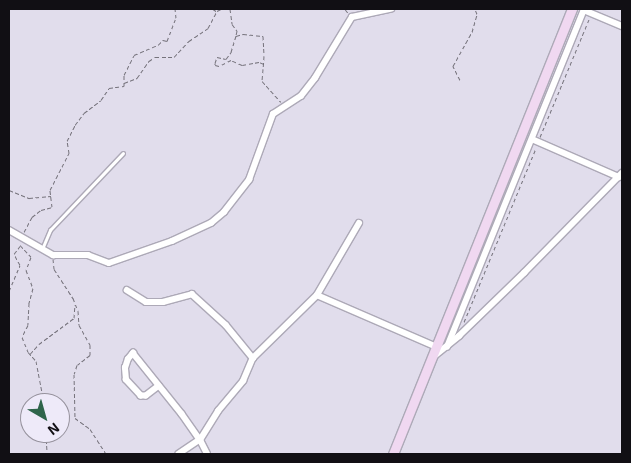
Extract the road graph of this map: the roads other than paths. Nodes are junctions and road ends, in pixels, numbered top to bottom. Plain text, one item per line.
1 (391, 9) edge
2 (572, 9) edge
3 (584, 10) edge
4 (622, 26) edge
5 (532, 139) junction
6 (123, 153) dead end
7 (621, 175) edge
8 (359, 223) dead end
9 (9, 230) edge
10 (41, 250) junction
11 (127, 290) dead end
12 (317, 295) junction
13 (461, 322) junction
14 (471, 324) junction
15 (437, 347) junction
16 (447, 347) junction
17 (253, 358) junction
18 (432, 358) junction
19 (160, 386) junction
20 (200, 440) junction
21 (179, 454) edge
22 (207, 454) edge
23 (393, 454) edge

1 - 10 street
2 - 15 main road
3 - 4 street
3 - 5 street
5 - 7 street
5 - 13 street
6 - 10 lane
7 - 14 street
8 - 12 street
9 - 10 street
11 - 17 street
12 - 15 street
12 - 17 street
13 - 14 street
13 - 16 street
14 - 16 street
15 - 18 main road
16 - 18 street
17 - 20 street
18 - 23 main road
19 - 19 street
19 - 20 street
20 - 21 street
20 - 22 street

